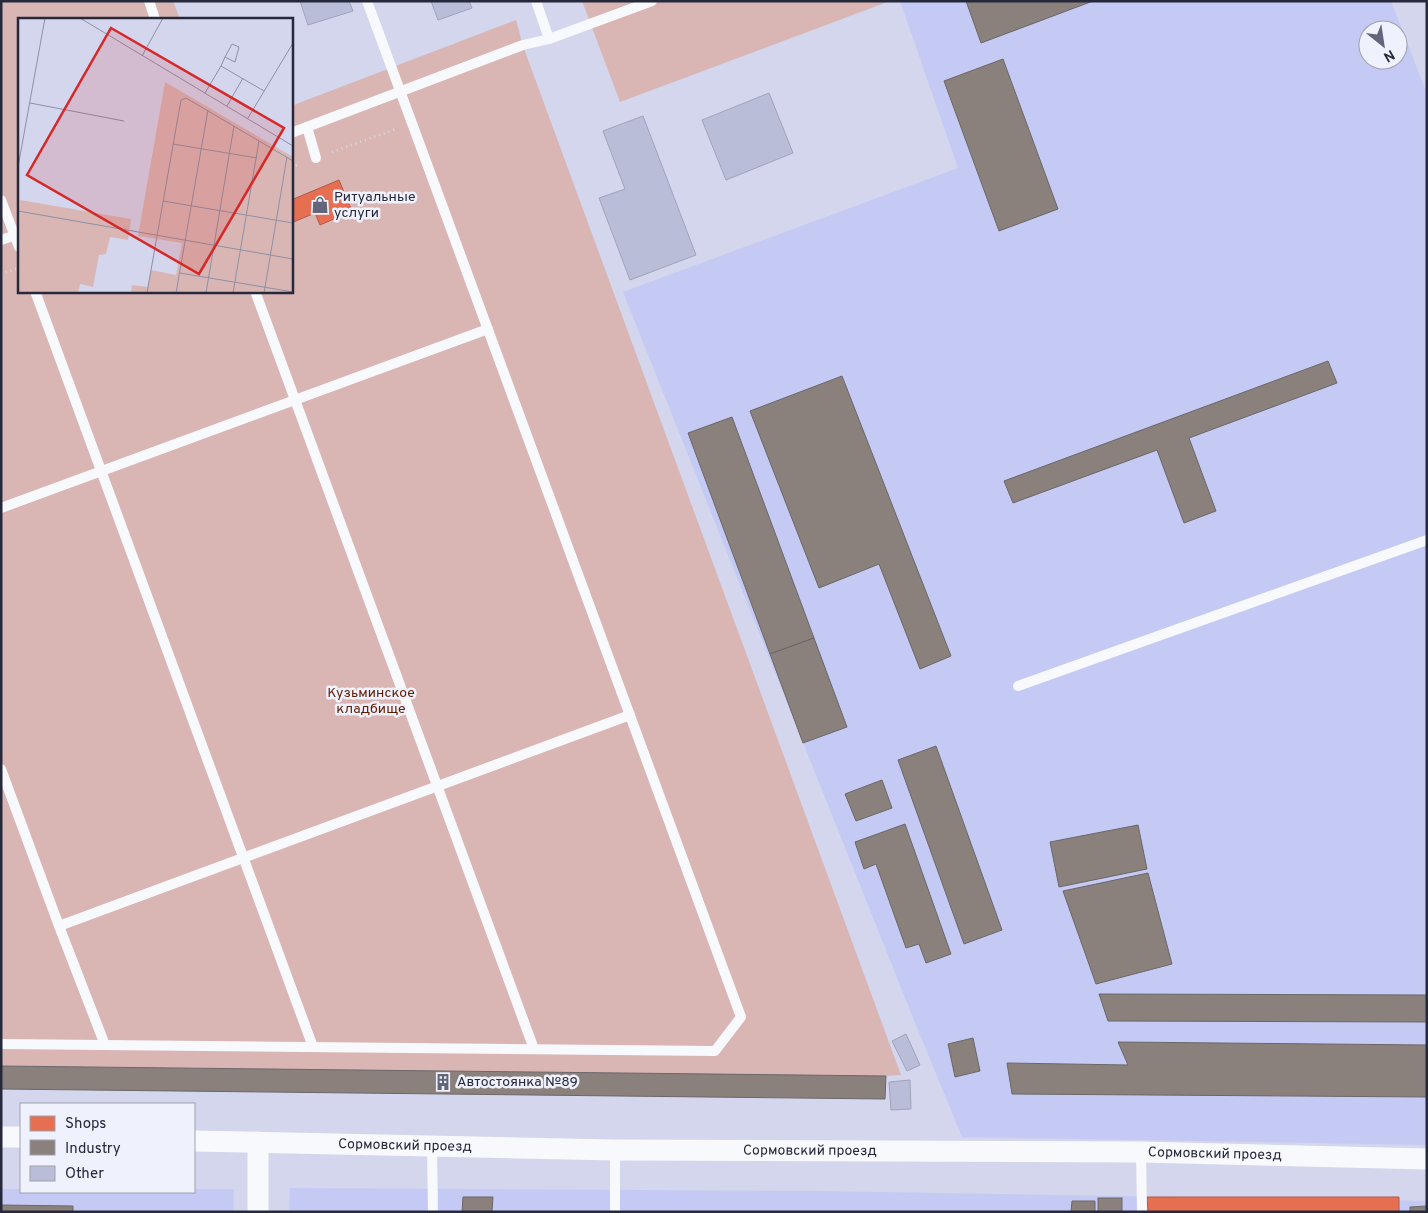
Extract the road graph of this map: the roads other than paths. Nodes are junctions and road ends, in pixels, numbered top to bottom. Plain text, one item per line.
1 (149, 1) edge
2 (367, 1) edge
3 (536, 1) edge
4 (652, 1) edge
5 (155, 18) edge
6 (549, 39) junction
7 (400, 91) junction
8 (307, 127) junction
9 (292, 133) edge
10 (316, 158) road end
11 (1, 200) edge
12 (17, 234) edge
13 (1, 240) edge
14 (35, 292) edge
15 (256, 292) edge
16 (488, 329) junction
17 (295, 400) junction
18 (101, 471) junction
19 (1, 508) edge
20 (1427, 540) edge
21 (1018, 686) dead end
22 (630, 715) junction
23 (1, 769) edge
24 (437, 786) junction
25 (243, 858) junction
26 (59, 926) junction
27 (1, 1044) edge
28 (105, 1045) junction
29 (314, 1047) junction
30 (534, 1049) junction
31 (1, 1136) edge
32 (20, 1137) edge
33 (195, 1141) edge
34 (258, 1142) junction
35 (432, 1146) junction
36 (615, 1150) junction
37 (1141, 1152) junction
38 (1427, 1159) edge
39 (258, 1212) edge
40 (433, 1212) edge
41 (615, 1212) edge
42 (1142, 1212) edge

1 - 5 lane
2 - 7 lane
3 - 6 lane
4 - 6 lane
6 - 7 lane
7 - 8 lane
7 - 16 lane
8 - 9 lane
8 - 10 lane
11 - 12 lane
12 - 13 lane
14 - 18 lane
15 - 17 lane
16 - 17 lane
16 - 22 lane
17 - 18 lane
17 - 24 lane
18 - 19 lane
18 - 25 lane
20 - 21 lane
22 - 24 lane
22 - 30 lane
23 - 26 lane
24 - 25 lane
24 - 30 lane
25 - 26 lane
25 - 29 lane
26 - 28 lane
27 - 28 lane
28 - 29 lane
29 - 30 lane
31 - 32 street
33 - 34 street, Сормовский проезд
34 - 35 street, Сормовский проезд
34 - 39 street
35 - 36 street, Сормовский проезд
35 - 40 lane
36 - 37 street, Сормовский проезд
36 - 41 lane
37 - 38 street, Сормовский проезд
37 - 42 lane

